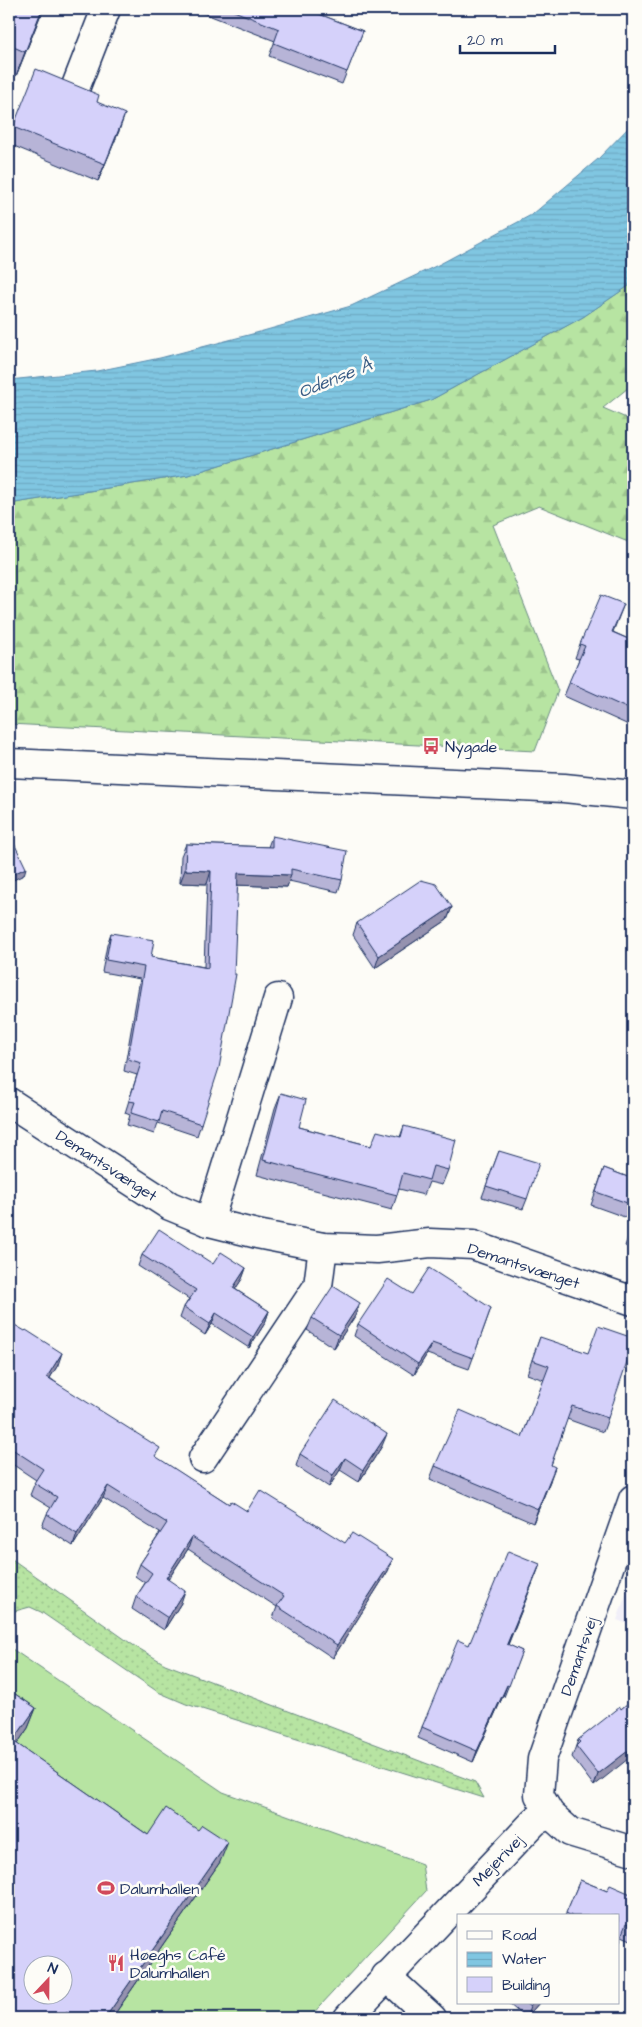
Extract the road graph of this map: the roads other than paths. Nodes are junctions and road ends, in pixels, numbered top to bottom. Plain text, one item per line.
1 (106, 9) edge
2 (76, 86) edge
3 (9, 762) edge
4 (633, 795) edge
5 (278, 998) dead end
6 (9, 1102) edge
7 (209, 1222) junction
8 (323, 1246) junction
9 (633, 1301) edge
10 (203, 1458) dead end
11 (633, 1498) edge
12 (550, 1814) junction
13 (633, 1851) edge
14 (386, 1976) junction
15 (348, 2018) edge
16 (432, 2018) edge

1 - 2 street
3 - 4 street
5 - 7 street
6 - 7 street, Demantsvænget
7 - 8 street, Demantsvænget
8 - 9 street, Demantsvænget
8 - 10 street
11 - 12 street, Demantsvej
12 - 13 street
12 - 14 street, Mejerivej
14 - 15 street, Mejerivej
14 - 16 street

